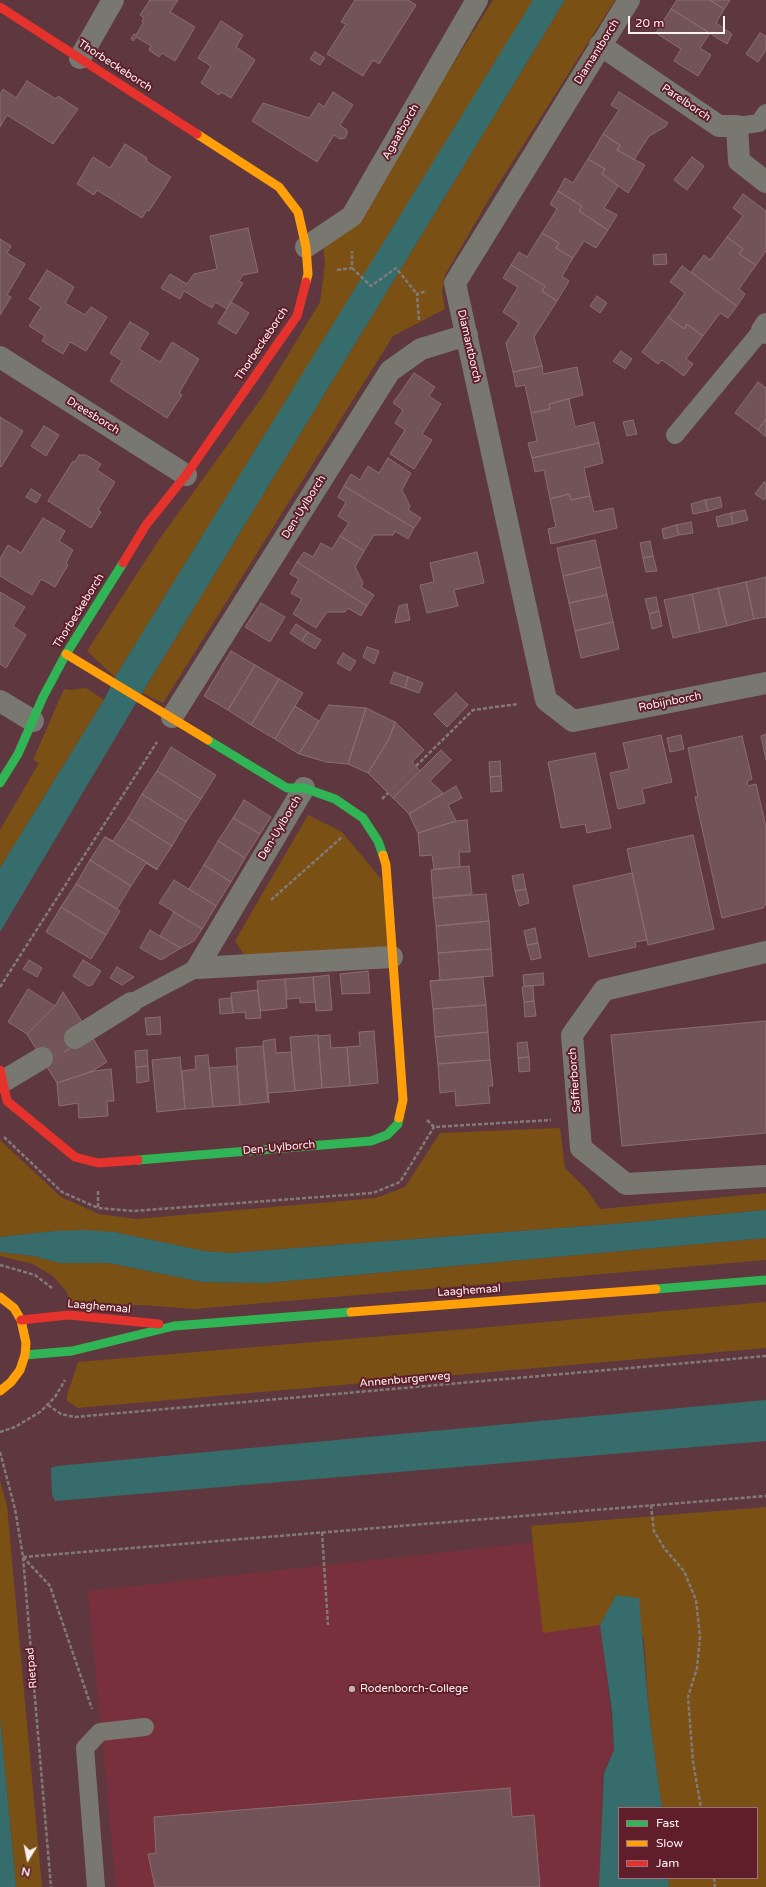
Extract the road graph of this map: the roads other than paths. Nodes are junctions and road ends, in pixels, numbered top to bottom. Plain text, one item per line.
1 (113, 0) edge
2 (477, 0) edge
3 (629, 0) edge
4 (0, 8) edge
5 (600, 45) junction
6 (80, 58) junction
7 (766, 113) edge
8 (737, 126) junction
9 (766, 182) edge
10 (306, 246) junction
11 (765, 329) edge
12 (467, 335) junction
13 (0, 357) edge
14 (675, 435) dead end
15 (186, 475) junction
16 (66, 654) junction
17 (766, 683) edge
18 (0, 701) edge
19 (172, 718) junction
20 (33, 721) junction
21 (573, 721) joint
22 (0, 783) edge
23 (304, 788) junction
24 (766, 952) edge
25 (392, 957) junction
26 (197, 968) junction
27 (132, 1003) joint
28 (75, 1038) tunnel mouth
29 (42, 1058) tunnel mouth
30 (2, 1089) edge
31 (766, 1176) edge
32 (766, 1280) edge
33 (0, 1297) edge
34 (21, 1320) junction
35 (174, 1326) junction
36 (25, 1355) junction
37 (0, 1391) edge
38 (145, 1727) dead end
39 (96, 1887) edge

1 - 6 street
2 - 10 street, Agaatborch
3 - 5 street, Diamantborch
4 - 6 street, Thorbeckeborch
5 - 8 street, Parelborch
5 - 12 street, Diamantborch
6 - 10 street, Thorbeckeborch
7 - 8 lane
8 - 9 street
10 - 15 street, Thorbeckeborch
11 - 14 lane
12 - 19 street, Den-Uylborch
12 - 21 street, Diamantborch
13 - 15 street, Dreesborch
15 - 16 street, Thorbeckeborch
16 - 19 street, Den-Uylborch
16 - 20 street, Thorbeckeborch
17 - 21 street, Robijnborch
18 - 20 street
19 - 23 street, Den-Uylborch
20 - 22 street, Thorbeckeborch
23 - 25 street, Den-Uylborch
23 - 26 street, Den-Uylborch
24 - 31 street, Saffierborch
25 - 26 street
25 - 30 street, Den-Uylborch
26 - 27 lane
27 - 28 street
29 - 30 street
32 - 35 street, Laaghemaal
33 - 34 street
34 - 35 street, Laaghemaal
34 - 36 street
35 - 36 street, Laaghemaal
36 - 37 street
38 - 39 lane

